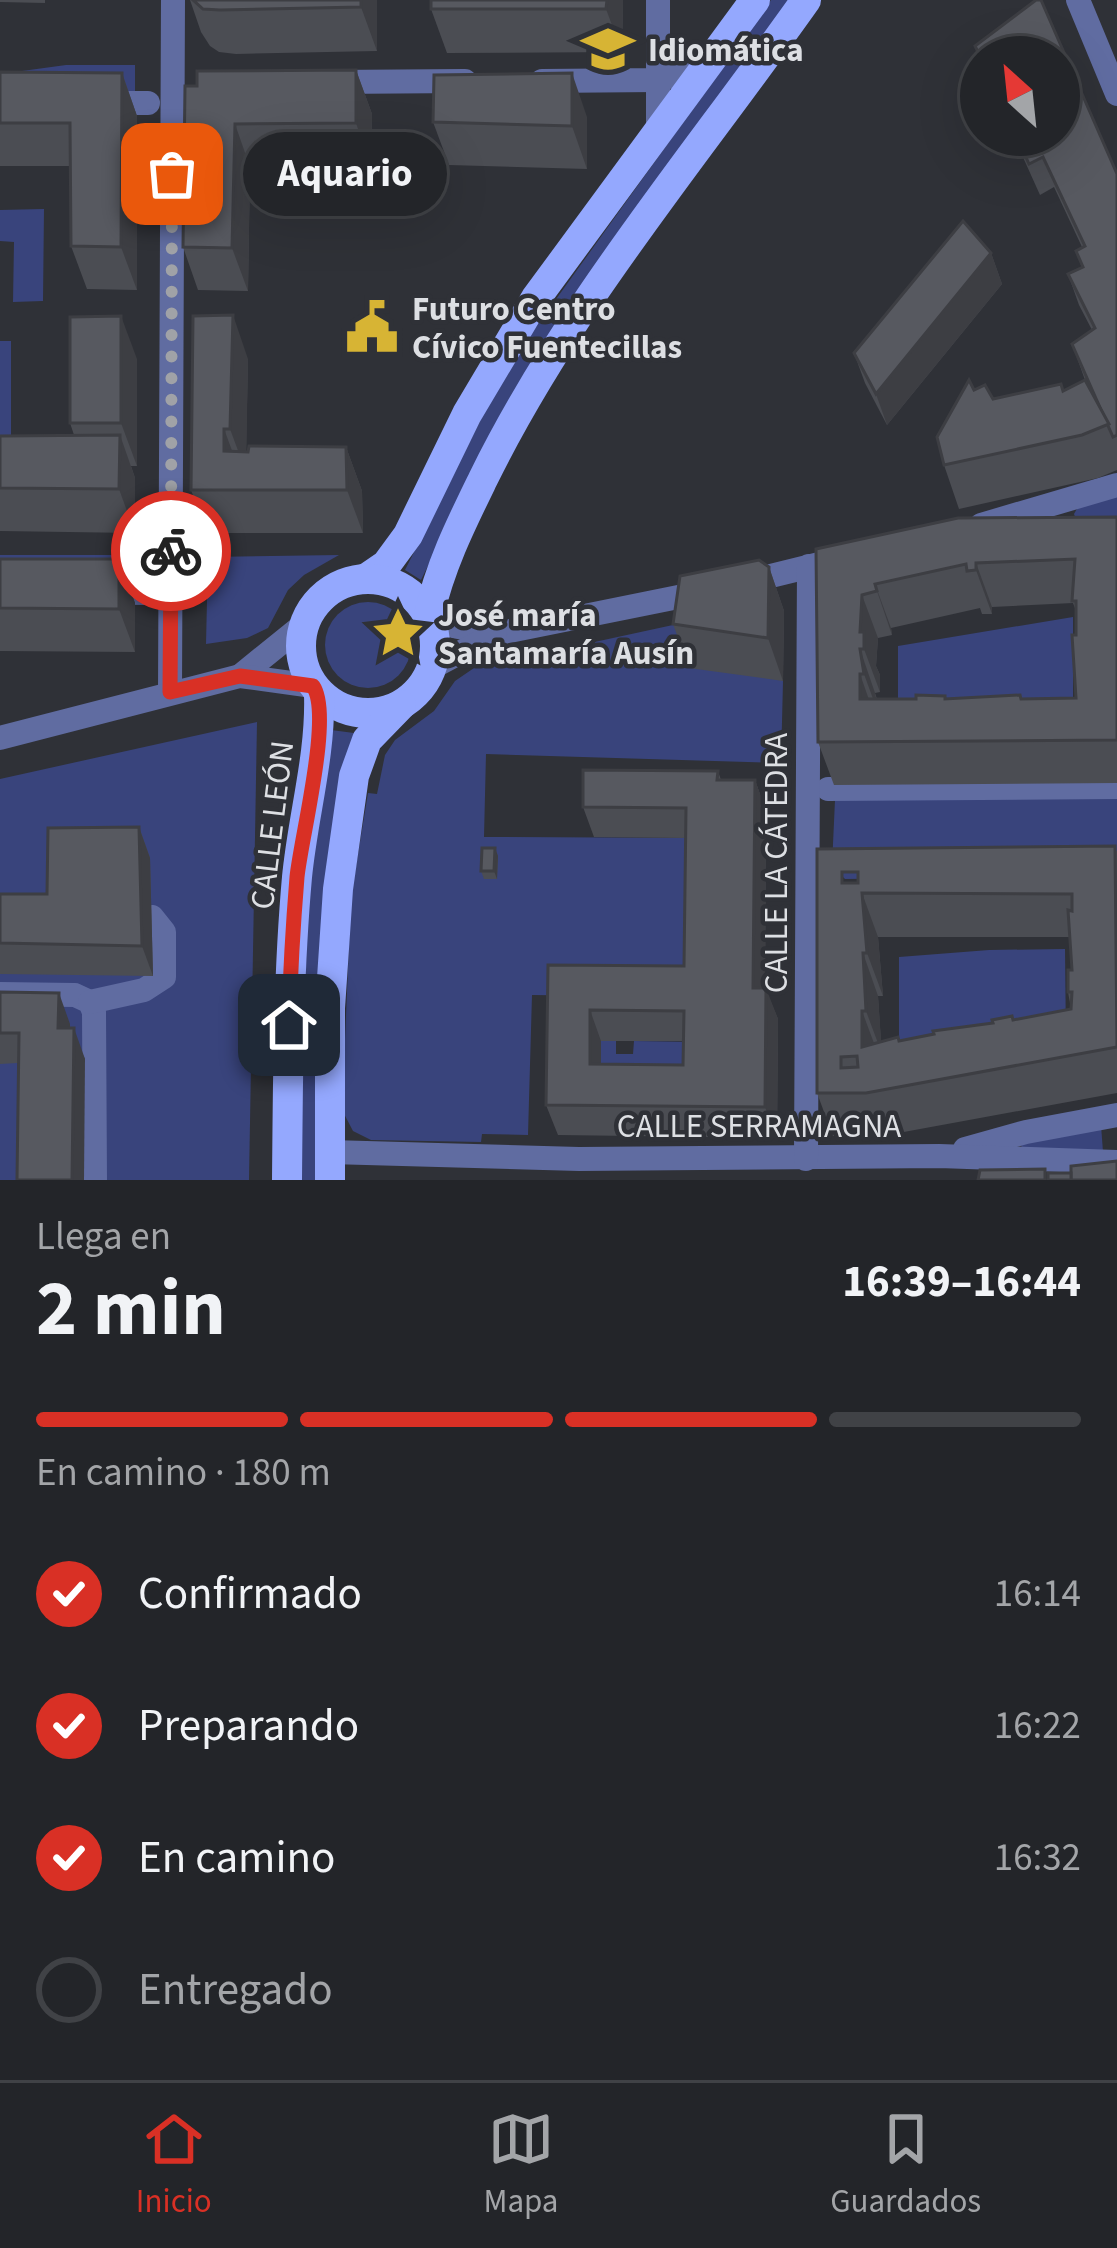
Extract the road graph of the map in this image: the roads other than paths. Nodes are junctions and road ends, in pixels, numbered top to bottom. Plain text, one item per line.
1 (173, 0) edge
2 (658, 0) edge
3 (755, 0) edge
4 (806, 0) edge
5 (1078, 0) edge
6 (706, 66) junction
7 (658, 80) junction
8 (173, 82) junction
9 (202, 82) edge
10 (308, 82) edge
11 (1117, 94) edge
12 (84, 103) edge
13 (148, 103) dead end
14 (658, 132) junction
15 (1117, 485) edge
16 (1075, 526) edge
17 (877, 550) edge
18 (809, 566) junction
19 (367, 578) junction
20 (72, 592) edge
21 (144, 592) dead end
22 (430, 618) junction
23 (304, 625) junction
24 (495, 634) junction
25 (433, 667) junction
26 (240, 676) junction
27 (316, 690) junction
28 (170, 692) junction
29 (401, 705) junction
30 (0, 738) edge
31 (1117, 787) edge
32 (828, 789) dead end
33 (152, 917) dead end
34 (0, 994) edge
35 (90, 1002) junction
36 (1117, 1115) edge
37 (939, 1156) junction
38 (806, 1159) junction
39 (1117, 1162) edge
40 (330, 1166) edge
41 (579, 1169) edge
42 (94, 1180) edge
43 (287, 1180) edge

1 - 8 street
2 - 7 street
3 - 6 main road
4 - 22 main road
5 - 11 street
6 - 7 street
6 - 14 main road
7 - 10 street
7 - 14 street
8 - 9 street
8 - 28 street
12 - 13 street
14 - 19 main road
15 - 16 street
17 - 18 street
18 - 24 street
18 - 38 street, CALLE LA CÁTEDRA
19 - 22 main road
19 - 23 main road
20 - 21 street
22 - 24 street
22 - 25 main road
23 - 26 street
23 - 27 main road
24 - 25 street
25 - 29 main road
26 - 27 street
26 - 28 street
27 - 29 main road
27 - 43 main road, CALLE LEÓN
28 - 30 street
29 - 40 main road
31 - 32 street
33 - 35 street
34 - 35 street
35 - 42 street
36 - 37 street, CALLE SERRAMAGNA
37 - 38 street, CALLE SERRAMAGNA
37 - 39 street, CALLE SERRAMAGNA
38 - 41 street, CALLE SERRAMAGNA
40 - 41 street, CALLE SERRAMAGNA

